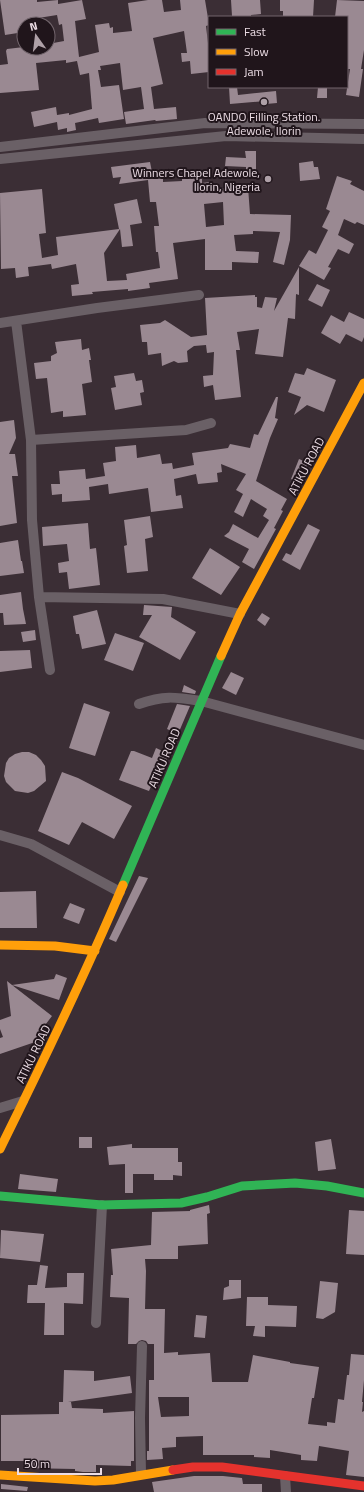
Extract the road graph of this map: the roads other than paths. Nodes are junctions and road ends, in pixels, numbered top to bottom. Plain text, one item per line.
1 (364, 124) edge
2 (364, 139) edge
3 (0, 147) edge
4 (0, 159) edge
5 (199, 295) dead end
6 (16, 321) junction
7 (0, 323) edge
8 (364, 383) edge
9 (211, 423) dead end
10 (31, 440) junction
11 (39, 597) junction
12 (240, 614) junction
13 (50, 670) dead end
14 (201, 701) junction
15 (139, 704) dead end
16 (364, 745) edge
17 (0, 835) edge
18 (120, 892) junction
19 (0, 946) edge
20 (95, 951) junction
21 (23, 1101) junction
22 (0, 1108) edge
23 (0, 1149) edge
24 (364, 1193) edge
25 (0, 1196) edge
26 (102, 1205) junction
27 (96, 1323) dead end
28 (142, 1346) dead end
29 (0, 1474) edge
30 (141, 1474) junction
31 (285, 1476) junction
32 (364, 1486) edge
33 (286, 1492) edge

1 - 3 street
2 - 4 street
5 - 6 street
6 - 7 street
6 - 10 street
8 - 12 street, ATIKU ROAD
9 - 10 street
10 - 11 street
11 - 12 street
11 - 13 street
12 - 14 street, ATIKU ROAD
14 - 15 street
14 - 16 street
14 - 18 street, ATIKU ROAD
17 - 18 street
18 - 20 street, ATIKU ROAD
19 - 20 street
20 - 21 street, ATIKU ROAD
21 - 22 street
21 - 23 street, ATIKU ROAD
24 - 26 street
25 - 26 street
26 - 27 street
28 - 30 street
29 - 30 street
30 - 31 street
31 - 32 street
31 - 33 street

